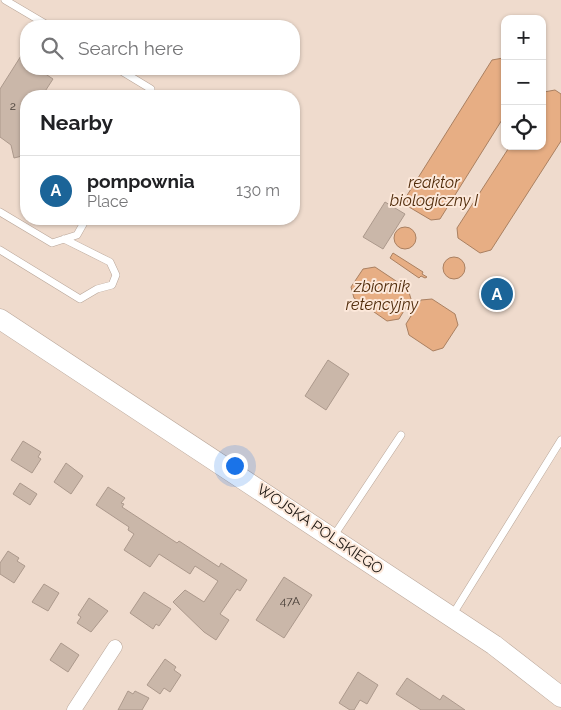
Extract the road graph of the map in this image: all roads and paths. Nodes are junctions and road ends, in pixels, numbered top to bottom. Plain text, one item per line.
1 (5, 0) edge
2 (39, 20) edge
3 (128, 75) edge
4 (151, 90) edge
5 (0, 212) edge
6 (20, 224) edge
7 (21, 225) edge
8 (83, 225) edge
9 (64, 240) junction
10 (0, 250) edge
11 (0, 319) edge
12 (401, 435) dead end
13 (561, 440) edge
14 (333, 538) junction
15 (451, 617) junction
16 (115, 647) dead end
17 (561, 696) edge
18 (74, 710) edge

1 - 2 lane
3 - 4 lane
5 - 6 lane
7 - 9 lane
8 - 9 lane
9 - 10 lane
11 - 14 main road, WOJSKA POLSKIEGO
12 - 14 lane
13 - 15 lane
14 - 15 main road, WOJSKA POLSKIEGO
15 - 17 main road, WOJSKA POLSKIEGO
16 - 18 street

